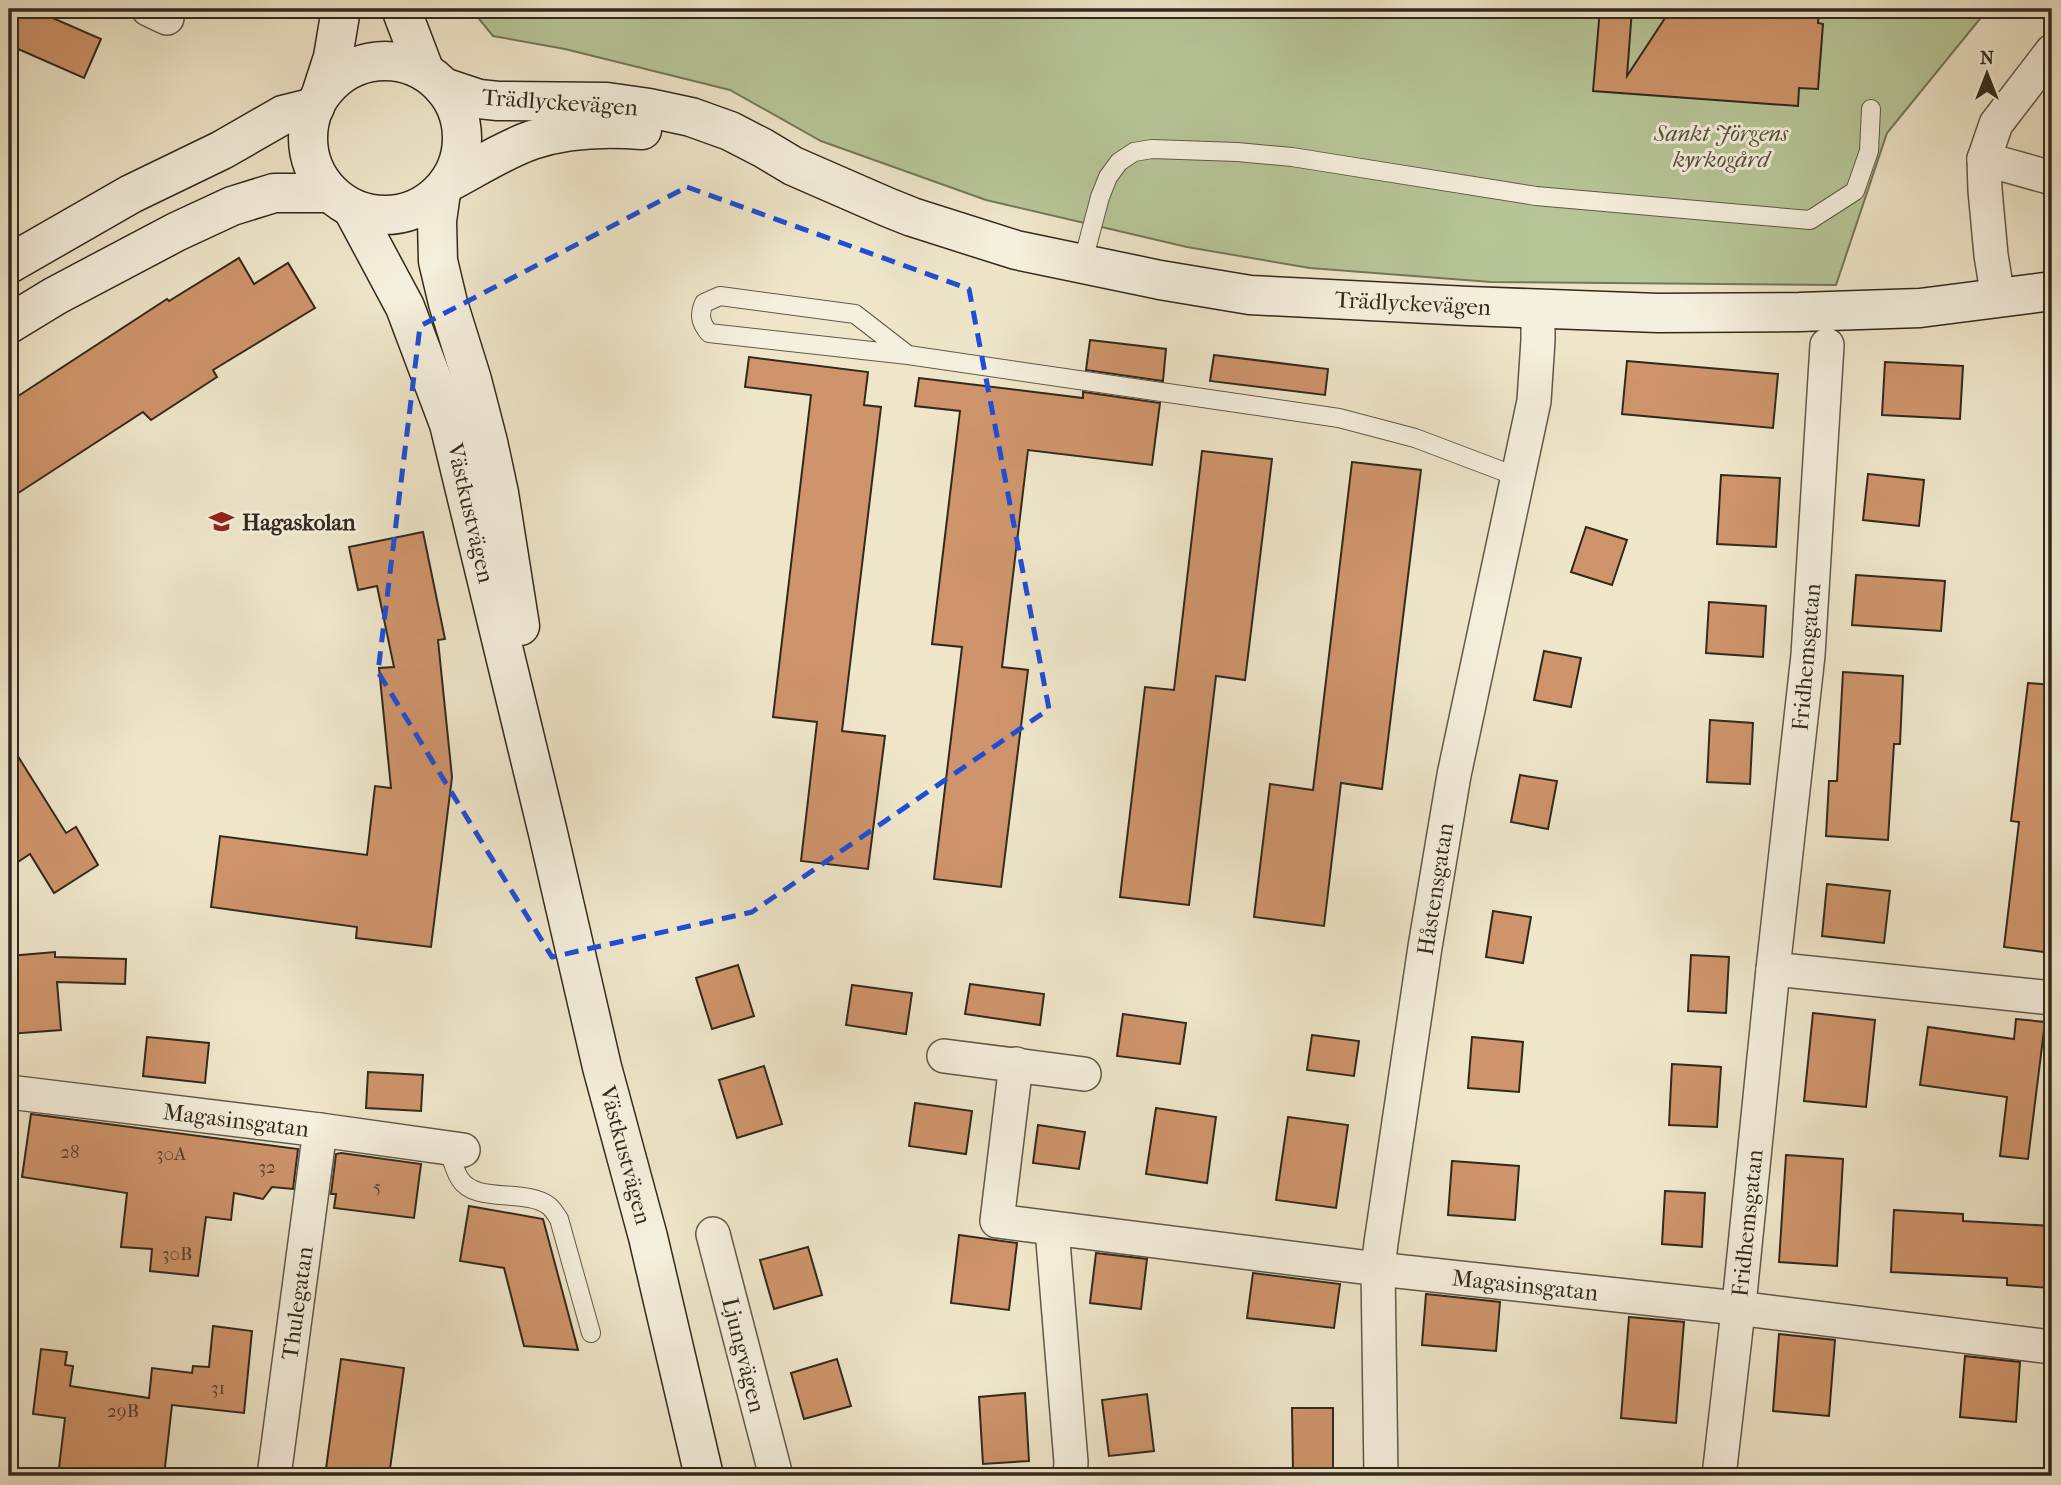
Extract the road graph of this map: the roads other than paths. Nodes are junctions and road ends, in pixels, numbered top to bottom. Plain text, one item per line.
1 (341, 9) edge
2 (401, 9) edge
3 (2052, 51) edge
4 (434, 80) junction
5 (318, 101) junction
6 (1871, 109) dead end
7 (1984, 159) junction
8 (793, 166) junction
9 (2052, 178) edge
10 (445, 187) junction
11 (341, 200) junction
12 (9, 264) edge
13 (1083, 265) junction
14 (2052, 291) edge
15 (1998, 298) junction
16 (1538, 308) junction
17 (9, 324) edge
18 (1827, 345) dead end
19 (908, 355) junction
20 (1518, 477) junction
21 (548, 833) junction
22 (1773, 969) junction
23 (2052, 998) edge
24 (944, 1056) dead end
25 (1016, 1064) junction
26 (1084, 1074) dead end
27 (9, 1092) edge
28 (320, 1130) junction
29 (455, 1149) joint
30 (1052, 1230) junction
31 (713, 1234) dead end
32 (1378, 1269) junction
33 (1737, 1308) junction
34 (591, 1333) dead end
35 (2052, 1347) edge
36 (274, 1476) edge
37 (704, 1476) edge
38 (776, 1476) edge
39 (1070, 1476) edge
40 (1381, 1476) edge
41 (1719, 1476) edge

1 - 5 street
2 - 4 street
3 - 7 street
4 - 5 street
4 - 8 street, Trädlyckevägen
4 - 10 street
5 - 11 street
5 - 12 street
6 - 13 lane
7 - 9 street
7 - 15 street
8 - 10 street, Trädlyckevägen
8 - 13 street, Trädlyckevägen
10 - 11 street
10 - 21 street, Västkustvägen
11 - 17 street
11 - 21 street, Västkustvägen
13 - 16 street, Trädlyckevägen
14 - 15 street, Trädlyckevägen
15 - 16 street, Trädlyckevägen
16 - 20 street, Håstensgatan
18 - 22 street, Fridhemsgatan
19 - 19 lane
19 - 20 lane
20 - 32 street, Håstensgatan
21 - 37 street, Västkustvägen
22 - 23 street
22 - 33 street, Fridhemsgatan
24 - 25 street
25 - 26 street
25 - 30 street, Magasinsgatan
27 - 28 street, Magasinsgatan
28 - 29 street, Magasinsgatan
28 - 36 street, Thulegatan
29 - 34 lane
30 - 32 street, Magasinsgatan
30 - 39 street
31 - 38 street, Ljungvägen
32 - 33 street, Magasinsgatan
32 - 40 street, Håstensgatan
33 - 35 street, Magasinsgatan
33 - 41 street, Fridhemsgatan

